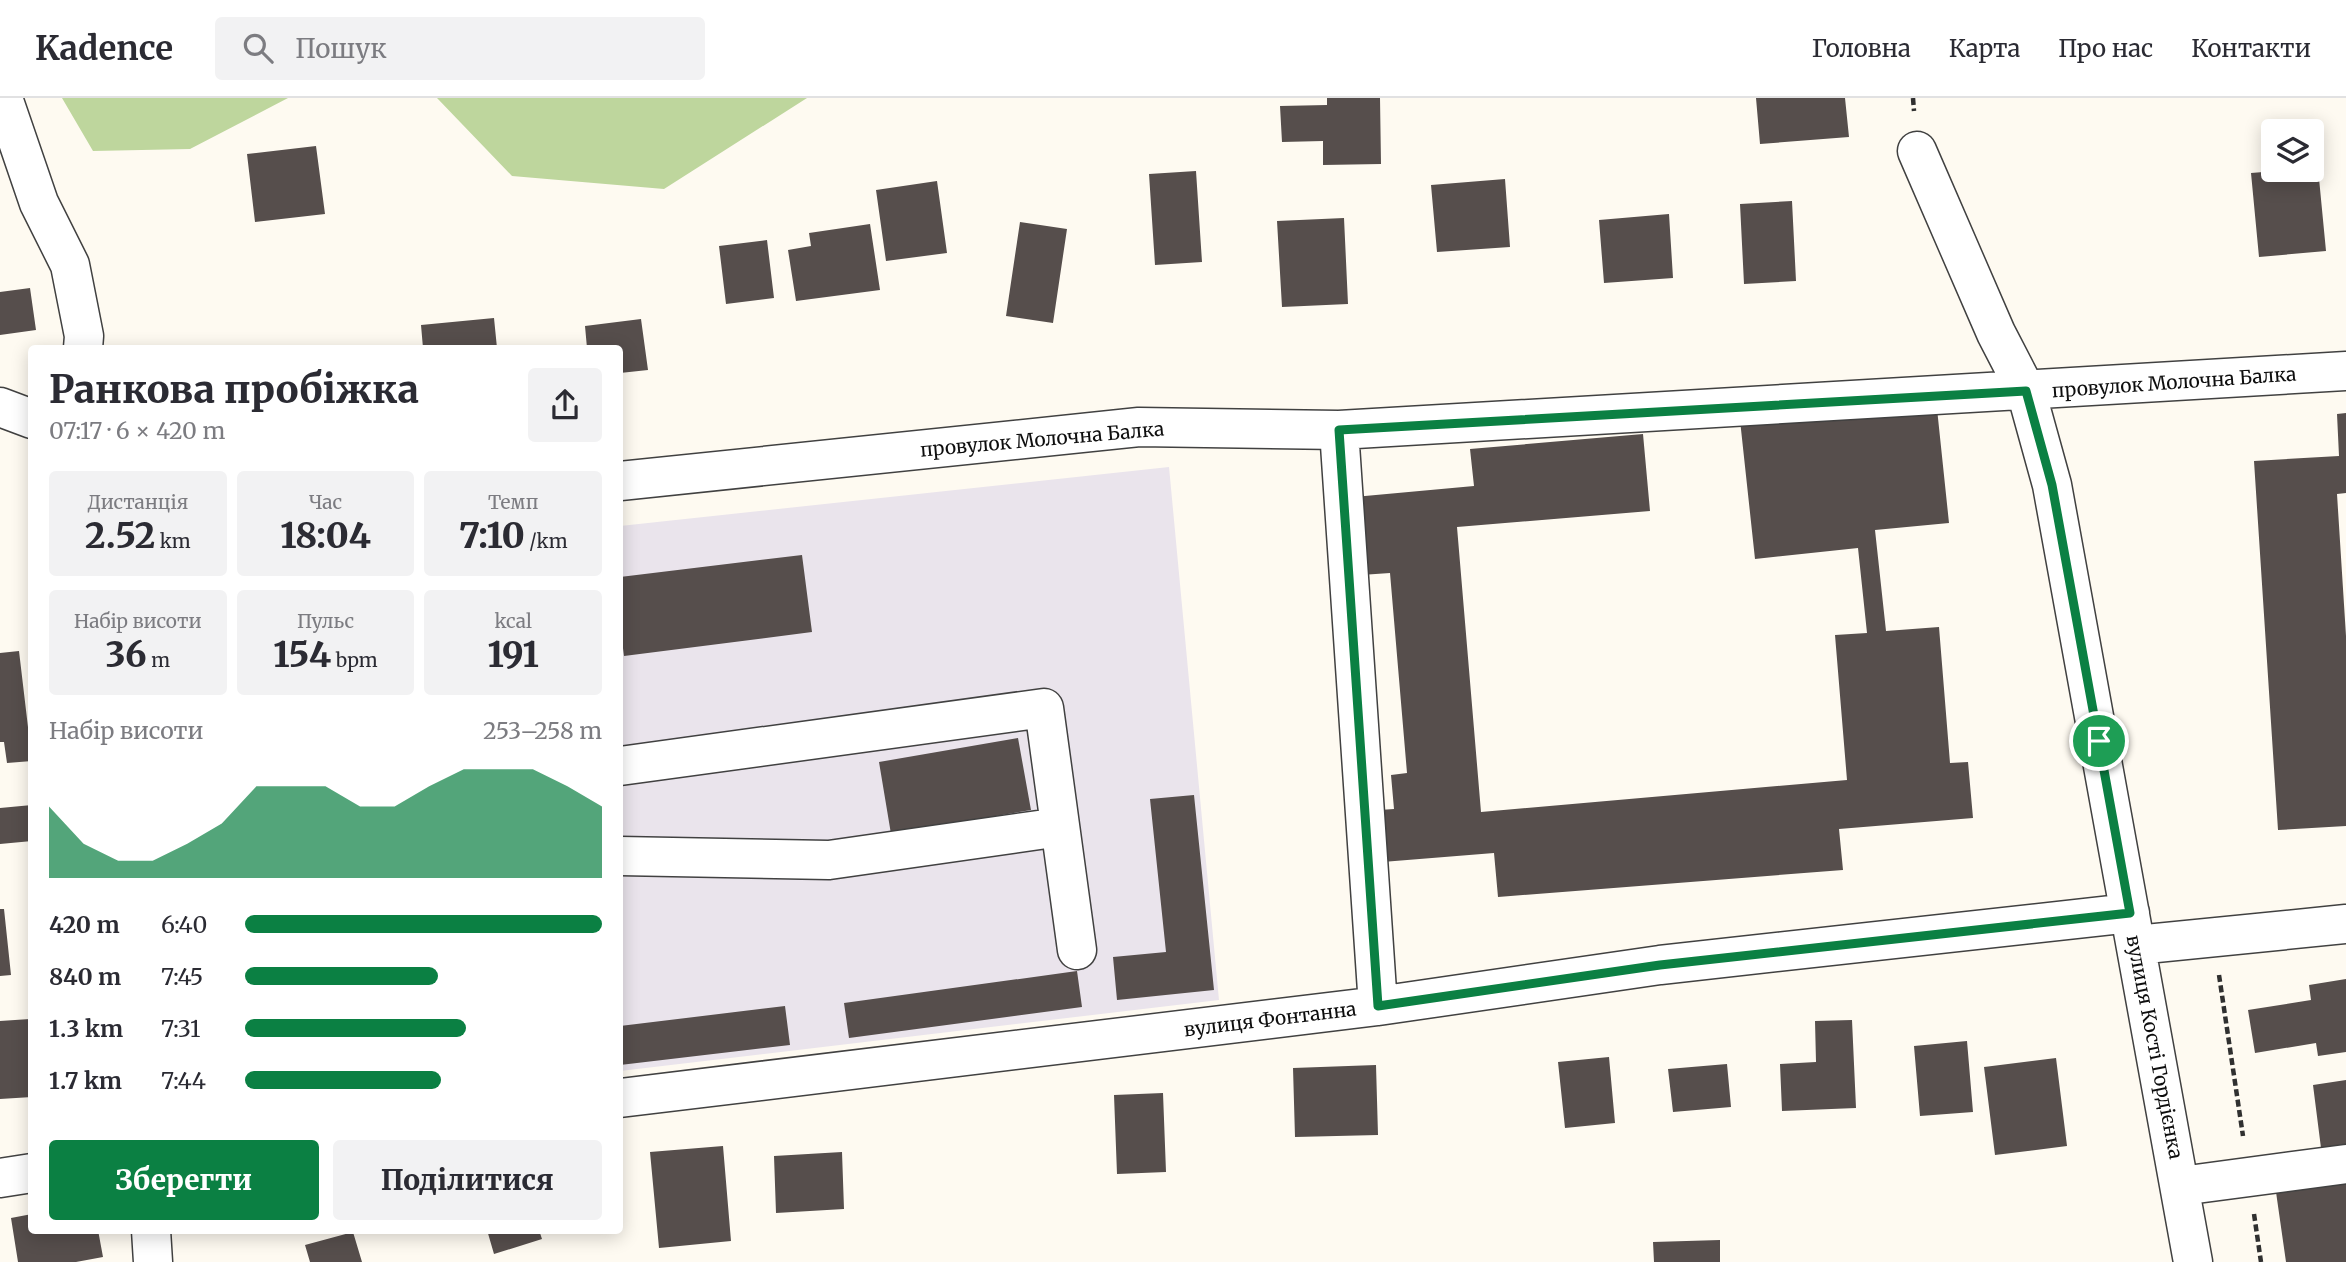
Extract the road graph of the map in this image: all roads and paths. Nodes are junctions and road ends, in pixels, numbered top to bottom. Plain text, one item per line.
1 (3, 98) edge
2 (1917, 151) dead end
3 (83, 345) edge
4 (2346, 371) edge
5 (2026, 391) junction
6 (0, 407) edge
7 (28, 418) edge
8 (1339, 430) junction
9 (623, 481) edge
10 (623, 765) edge
11 (1060, 827) junction
12 (623, 856) edge
13 (2346, 924) edge
14 (2133, 929) junction
15 (2213, 937) junction
16 (1077, 950) dead end
17 (1378, 1006) junction
18 (623, 1098) edge
19 (2346, 1164) edge
20 (28, 1174) edge
21 (2249, 1177) junction
22 (0, 1178) edge
23 (2181, 1186) junction
24 (151, 1234) edge
25 (153, 1262) edge
26 (2193, 1262) edge
27 (2261, 1262) edge

1 - 3 street
2 - 5 street, вулиця Кості Гордієнка
4 - 5 street, провулок Молочна Балка
5 - 8 street, провулок Молочна Балка
5 - 14 street, вулиця Кості Гордієнка
6 - 7 street
8 - 9 street, провулок Молочна Балка
8 - 17 street
10 - 11 street
11 - 12 street
11 - 16 street
13 - 15 street, вулиця Фонтанна
14 - 15 street, вулиця Фонтанна
14 - 17 street, вулиця Фонтанна
14 - 23 street, вулиця Кості Гордієнка
15 - 21 path
17 - 18 street, вулиця Фонтанна
19 - 21 street
20 - 22 street
21 - 23 street
21 - 27 path
23 - 26 street, вулиця Кості Гордієнка
24 - 25 street

